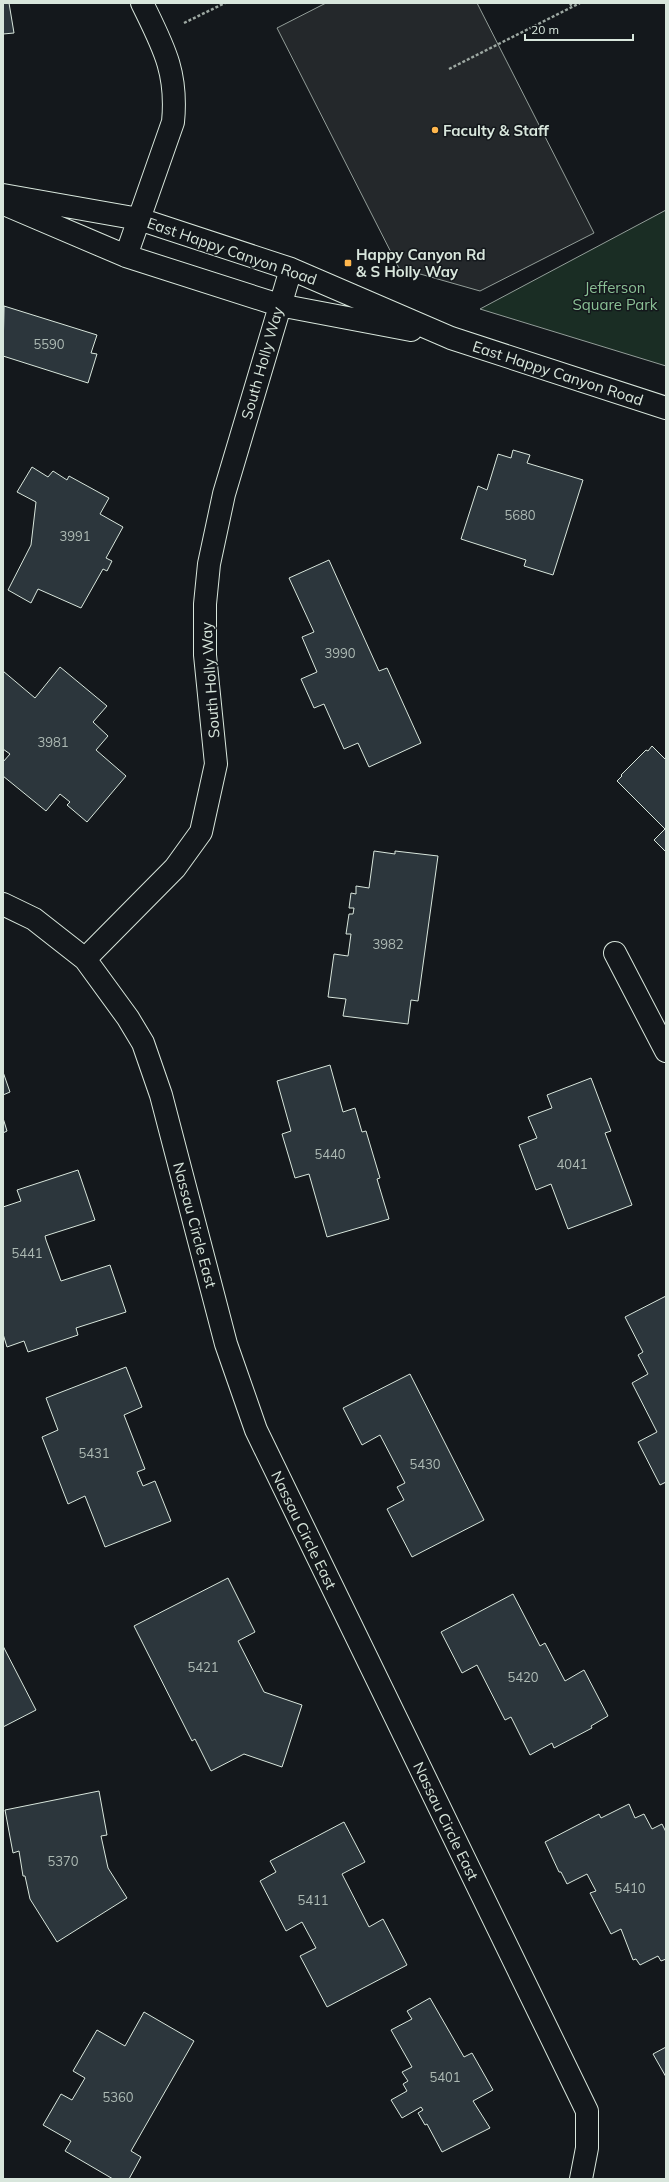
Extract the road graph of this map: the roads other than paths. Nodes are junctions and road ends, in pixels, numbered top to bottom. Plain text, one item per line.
1 (142, 3) edge
2 (3, 195) edge
3 (3, 204) edge
4 (139, 219) junction
5 (126, 256) junction
6 (291, 269) junction
7 (279, 306) junction
8 (451, 338) junction
9 (666, 408) edge
10 (3, 904) edge
11 (615, 953) dead end
12 (85, 959) junction
13 (666, 1052) edge
14 (581, 2179) edge

1 - 4 street
2 - 4 street, East Happy Canyon Road
3 - 5 street, East Happy Canyon Road
4 - 5 street
4 - 6 street, East Happy Canyon Road
5 - 7 street, East Happy Canyon Road
6 - 7 street, South Holly Way
6 - 8 street, East Happy Canyon Road
7 - 8 street, East Happy Canyon Road
7 - 12 street, South Holly Way
8 - 9 street, East Happy Canyon Road
10 - 12 street, Nassau Circle East
11 - 13 street
12 - 14 street, Nassau Circle East

